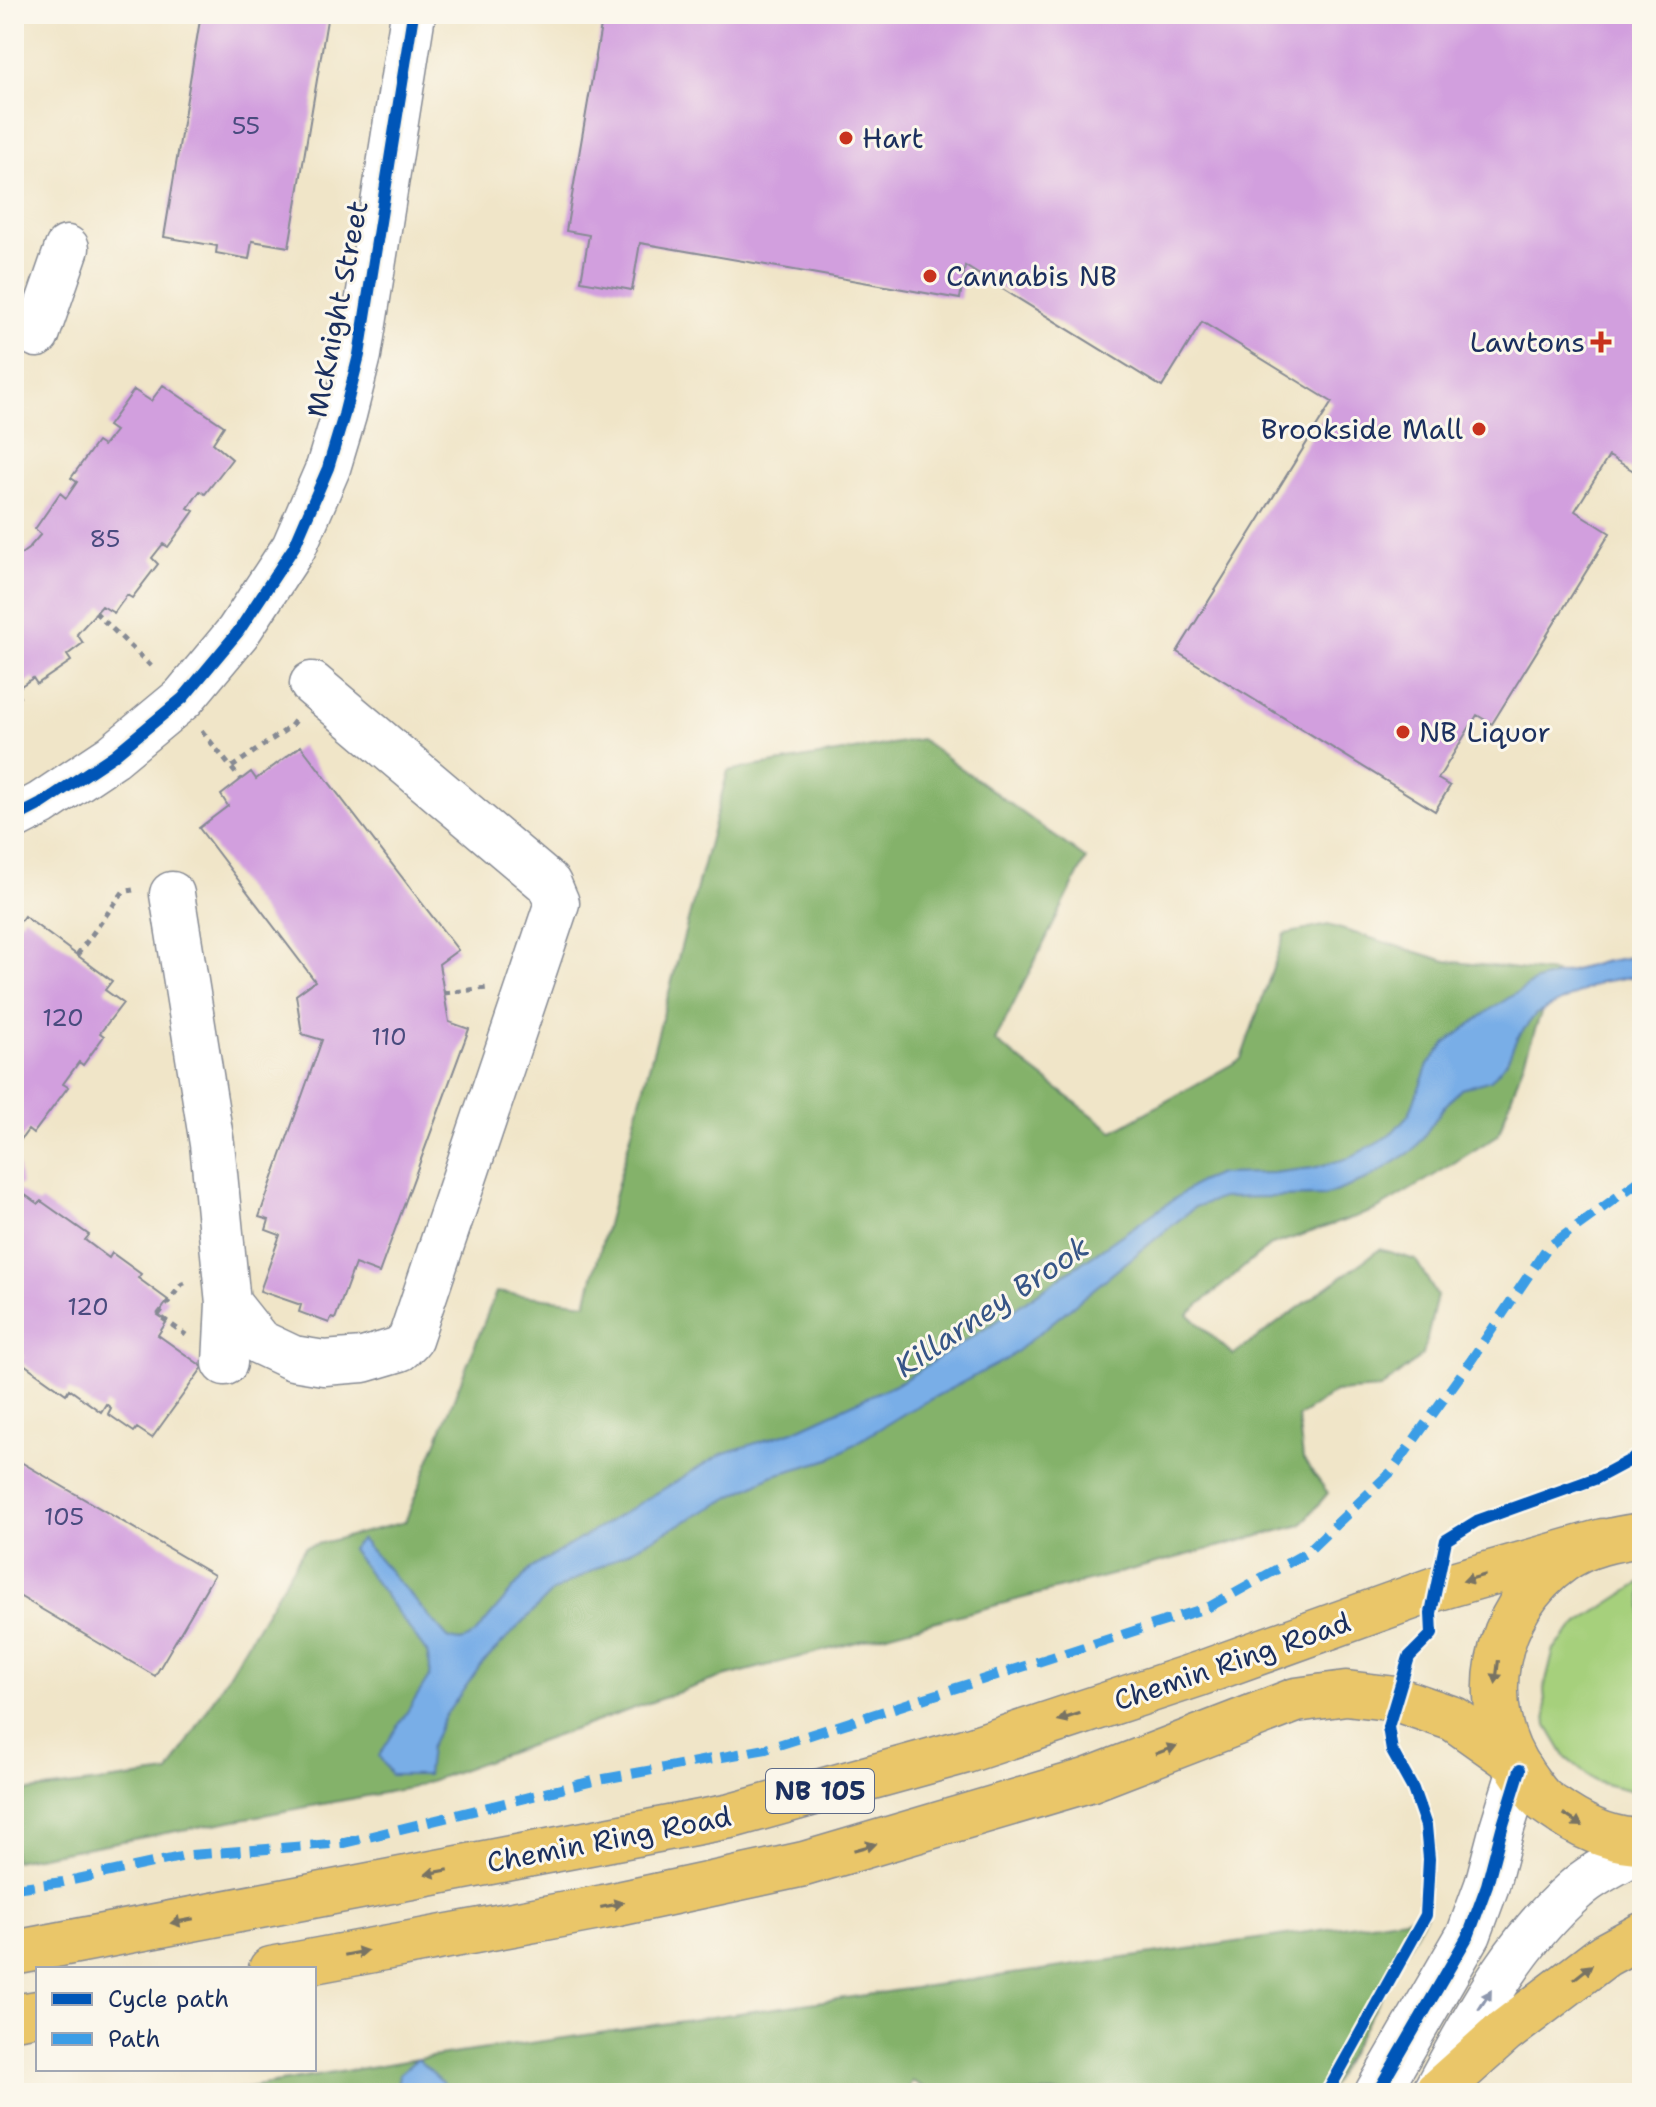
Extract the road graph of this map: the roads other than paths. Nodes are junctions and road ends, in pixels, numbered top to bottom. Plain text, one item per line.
1 (413, 14) edge
2 (67, 248) dead end
3 (37, 335) dead end
4 (315, 687) road end
5 (14, 818) edge
6 (155, 892) road end
7 (228, 1303) junction
8 (225, 1363) dead end
9 (1622, 1538) edge
10 (1516, 1765) junction
11 (1642, 1841) edge
12 (1642, 1850) edge
13 (1642, 1935) edge
14 (14, 1953) edge
15 (282, 1967) edge
16 (36, 2013) edge
17 (14, 2017) edge
18 (1377, 2093) edge
19 (1435, 2093) edge

1 - 5 street, McKnight Street
2 - 3 street
4 - 7 street
6 - 7 street
7 - 8 street
9 -> 10 highway
9 -> 14 highway, Chemin Ring Road / NB 105
10 -> 11 highway
15 -> 10 highway, Chemin Ring Road / NB 105
10 - 18 street
19 -> 12 street
19 -> 13 highway
16 - 17 highway

